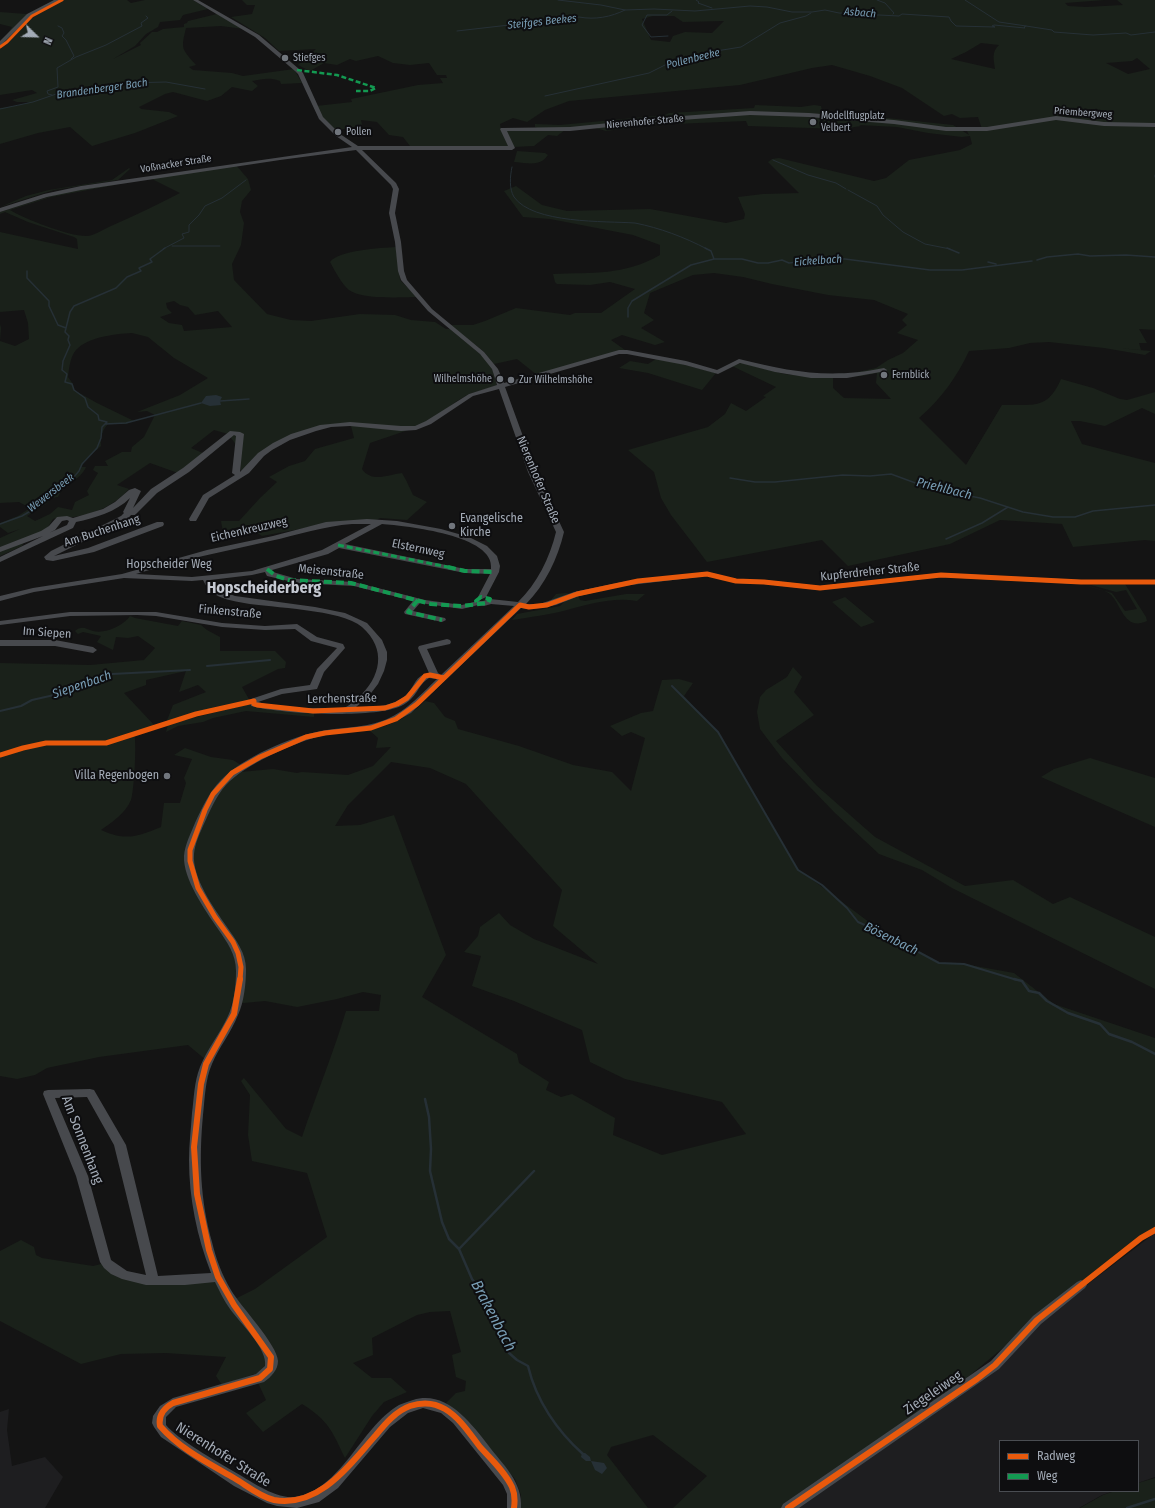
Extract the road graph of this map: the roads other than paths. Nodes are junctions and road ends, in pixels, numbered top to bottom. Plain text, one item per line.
1 (59, 0) edge
2 (195, 0) edge
3 (0, 44) edge
4 (1155, 125) edge
5 (962, 130) joint
6 (357, 148) junction
7 (0, 210) edge
8 (884, 370) dead end
9 (501, 387) junction
10 (240, 475) junction
11 (129, 513) junction
12 (193, 519) dead end
13 (72, 522) junction
14 (381, 522) junction
15 (160, 524) dead end
16 (338, 545) junction
17 (0, 550) edge
18 (0, 560) edge
19 (268, 569) junction
20 (495, 572) junction
21 (124, 576) junction
22 (205, 578) junction
23 (1155, 582) edge
24 (0, 599) edge
25 (418, 600) junction
26 (483, 600) junction
27 (520, 605) junction
28 (442, 620) dead end
29 (0, 622) edge
30 (447, 642) dead end
31 (0, 643) edge
32 (93, 650) dead end
33 (434, 675) junction
34 (444, 678) junction
35 (254, 701) joint
36 (347, 710) junction
37 (218, 1277) junction
38 (153, 1279) junction
39 (1081, 1285) dead end
40 (514, 1508) edge
41 (788, 1508) edge

1 - 3 main road
2 - 6 street, Nierenhofer Straße
4 - 5 street, Priembergweg
5 - 6 street, Nierenhofer Straße
6 - 7 street, Voßnacker Straße
6 - 9 street, Nierenhofer Straße
8 - 9 street
9 - 10 street
9 - 27 street, Nierenhofer Straße
10 - 11 street
10 - 12 street
11 - 13 street
11 - 15 street, Am Buchenhang
13 - 17 street
13 - 18 street
14 - 16 street, Hopscheider Weg
14 - 20 street
14 - 21 street, Eichenkreuzweg
16 - 19 street, Hopscheider Weg
16 - 20 street, Elsternweg
19 - 22 street, Hopscheider Weg
19 - 25 street, Meisenstraße
20 - 26 street
21 - 22 street, Hopscheider Weg
21 - 24 street, Hopscheider Weg
22 - 36 street
23 - 27 street, Kupferdreher Straße
25 - 26 street, Meisenstraße
25 - 28 street
26 - 27 street, Meisenstraße
27 - 34 street, Nierenhofer Straße
29 - 35 street, Finkenstraße
30 - 33 street
31 - 32 street, Im Siepen
33 - 34 street
33 - 36 street, Lerchenstraße
34 - 37 street, Nierenhofer Straße
35 - 36 street, Lerchenstraße
37 - 38 street, Am Sonnenhang
37 - 40 street, Nierenhofer Straße
38 - 38 street, Am Sonnenhang
39 - 41 street, Ziegeleiweg

